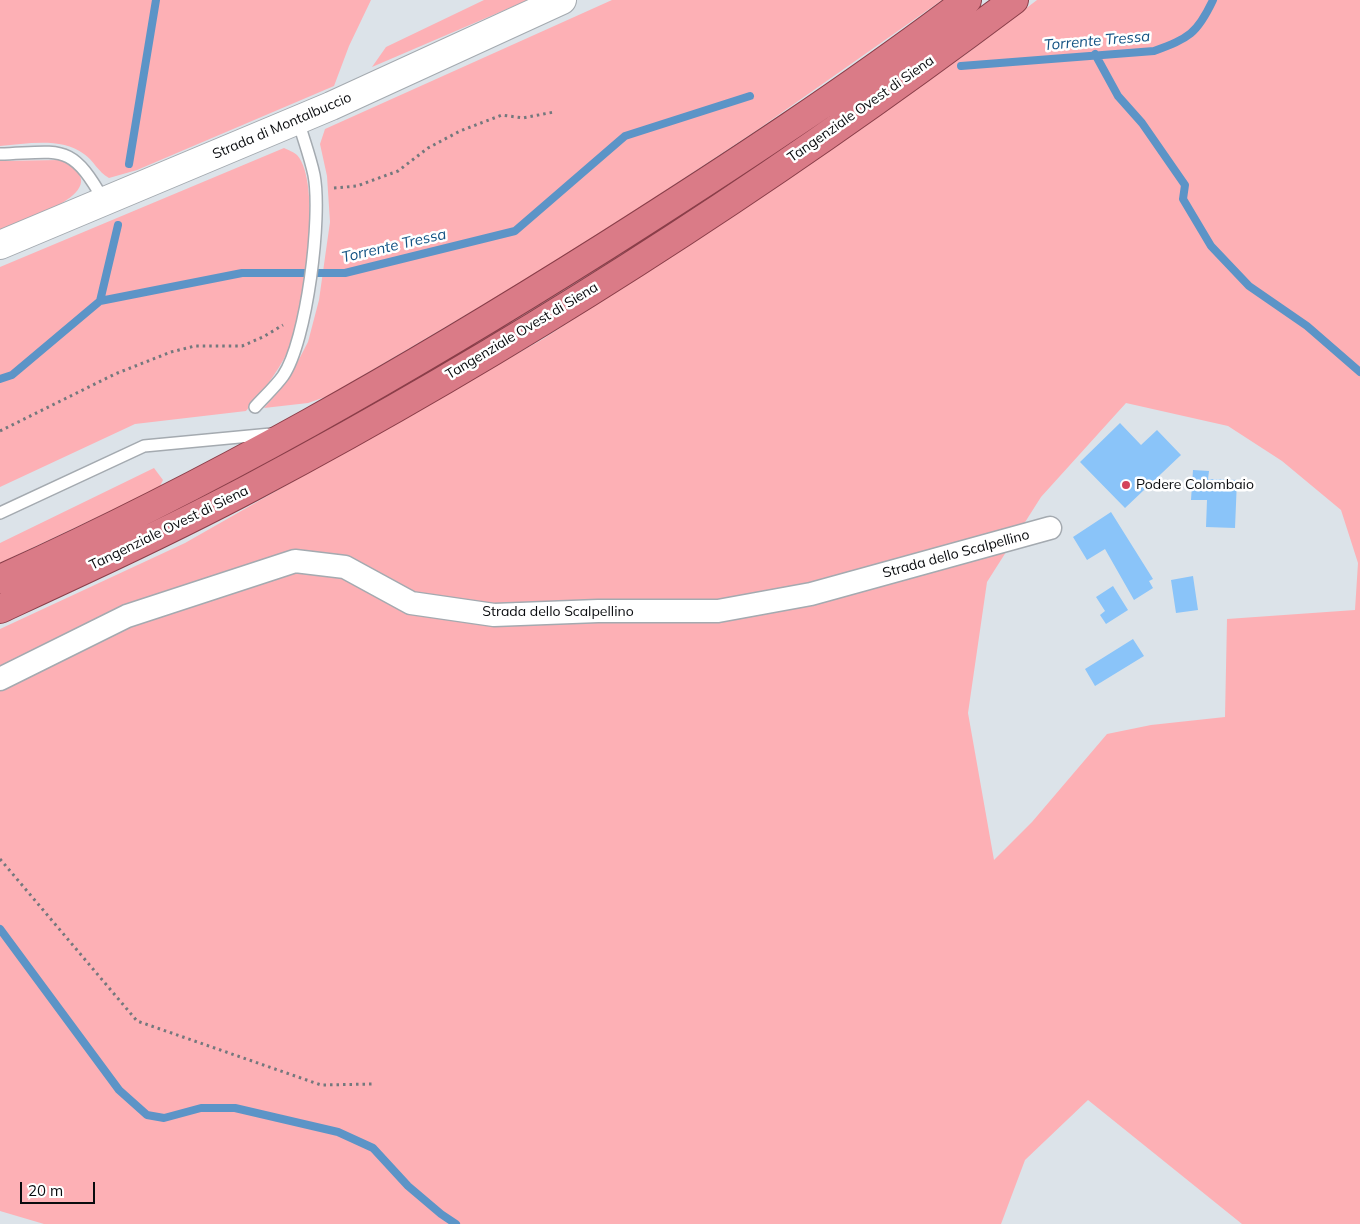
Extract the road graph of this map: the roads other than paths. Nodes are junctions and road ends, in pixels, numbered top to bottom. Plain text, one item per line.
1 (562, 0) edge
2 (967, 0) edge
3 (1014, 0) edge
4 (298, 120) junction
5 (0, 154) edge
6 (104, 201) junction
7 (0, 245) edge
8 (255, 408) dead end
9 (296, 432) junction
10 (0, 513) edge
11 (1050, 528) dead end
12 (0, 579) edge
13 (0, 610) edge
14 (0, 679) edge

1 - 4 street, Strada di Montalbuccio
2 - 9 highway, Tangenziale Ovest di Siena
3 - 13 highway, Tangenziale Ovest di Siena
4 - 6 street, Strada di Montalbuccio
4 - 8 lane
5 - 6 lane
6 - 7 street, Strada di Montalbuccio
9 - 10 lane
9 - 12 highway, Tangenziale Ovest di Siena
11 - 14 street, Strada dello Scalpellino

